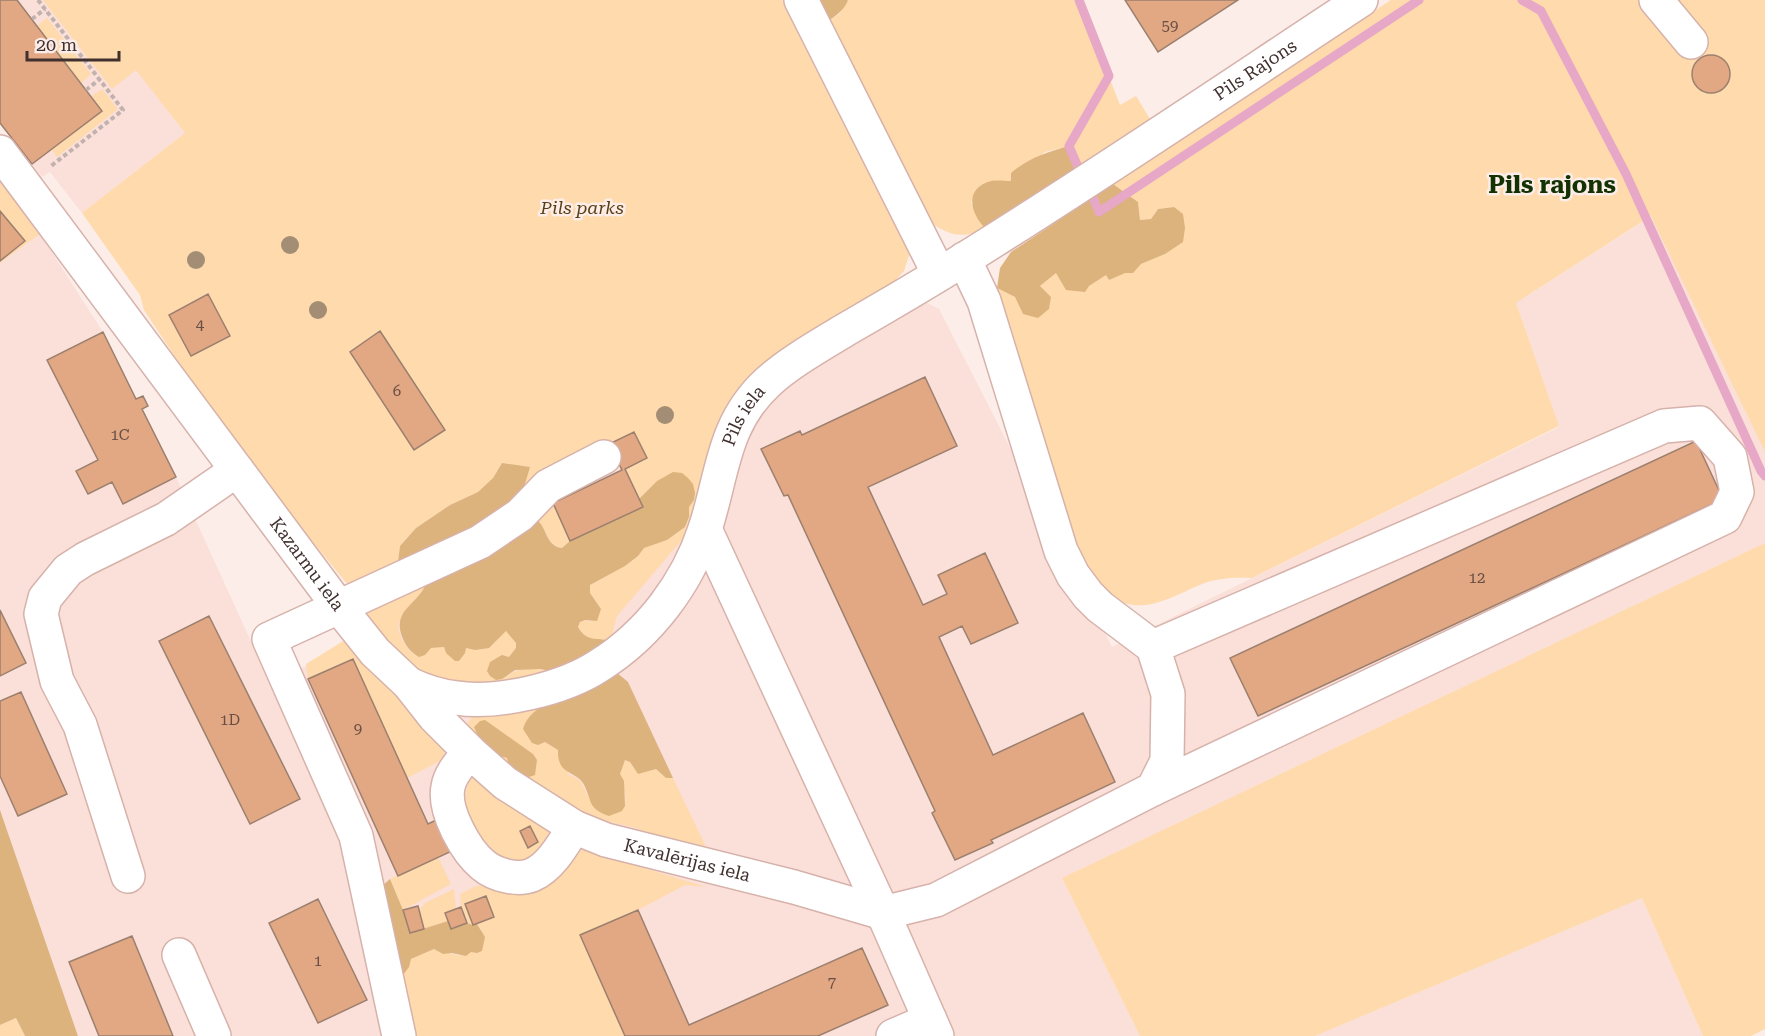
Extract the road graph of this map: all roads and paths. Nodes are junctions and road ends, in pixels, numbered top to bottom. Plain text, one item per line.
1 (38, 0) edge
2 (801, 0) edge
3 (1361, 0) edge
4 (1656, 0) edge
5 (45, 9) junction
6 (32, 19) dead end
7 (1691, 42) dead end
8 (100, 79) junction
9 (86, 90) dead end
10 (1149, 140) joint
11 (0, 152) edge
12 (35, 197) junction
13 (952, 267) junction
14 (604, 457) dead end
15 (237, 470) junction
16 (705, 530) junction
17 (339, 607) junction
18 (1153, 647) junction
19 (409, 684) junction
20 (470, 753) junction
21 (1153, 789) junction
22 (574, 827) junction
23 (128, 876) dead end
24 (883, 913) junction
25 (179, 955) dead end
26 (933, 1028) edge
27 (214, 1036) edge
28 (399, 1036) edge
29 (893, 1036) edge

1 - 5 path
2 - 13 street
3 - 10 street, Pils Rajons
4 - 7 street
5 - 6 path
5 - 8 path
8 - 9 path
8 - 12 path
10 - 13 street, Pils iela
11 - 12 street, Kazarmu iela
12 - 15 street, Kazarmu iela
13 - 16 street, Pils iela
13 - 18 street
14 - 17 street
15 - 17 street, Kazarmu iela
15 - 23 street
16 - 19 street, Pils iela
16 - 24 street
17 - 19 street
17 - 28 street, Kazarmu iela
18 - 21 street
18 - 21 street
19 - 20 street, Kavalērijas iela
20 - 22 street, Kavalērijas iela
20 - 22 street
21 - 24 street
22 - 24 street, Kavalērijas iela
24 - 26 street
25 - 27 street
26 - 29 street

